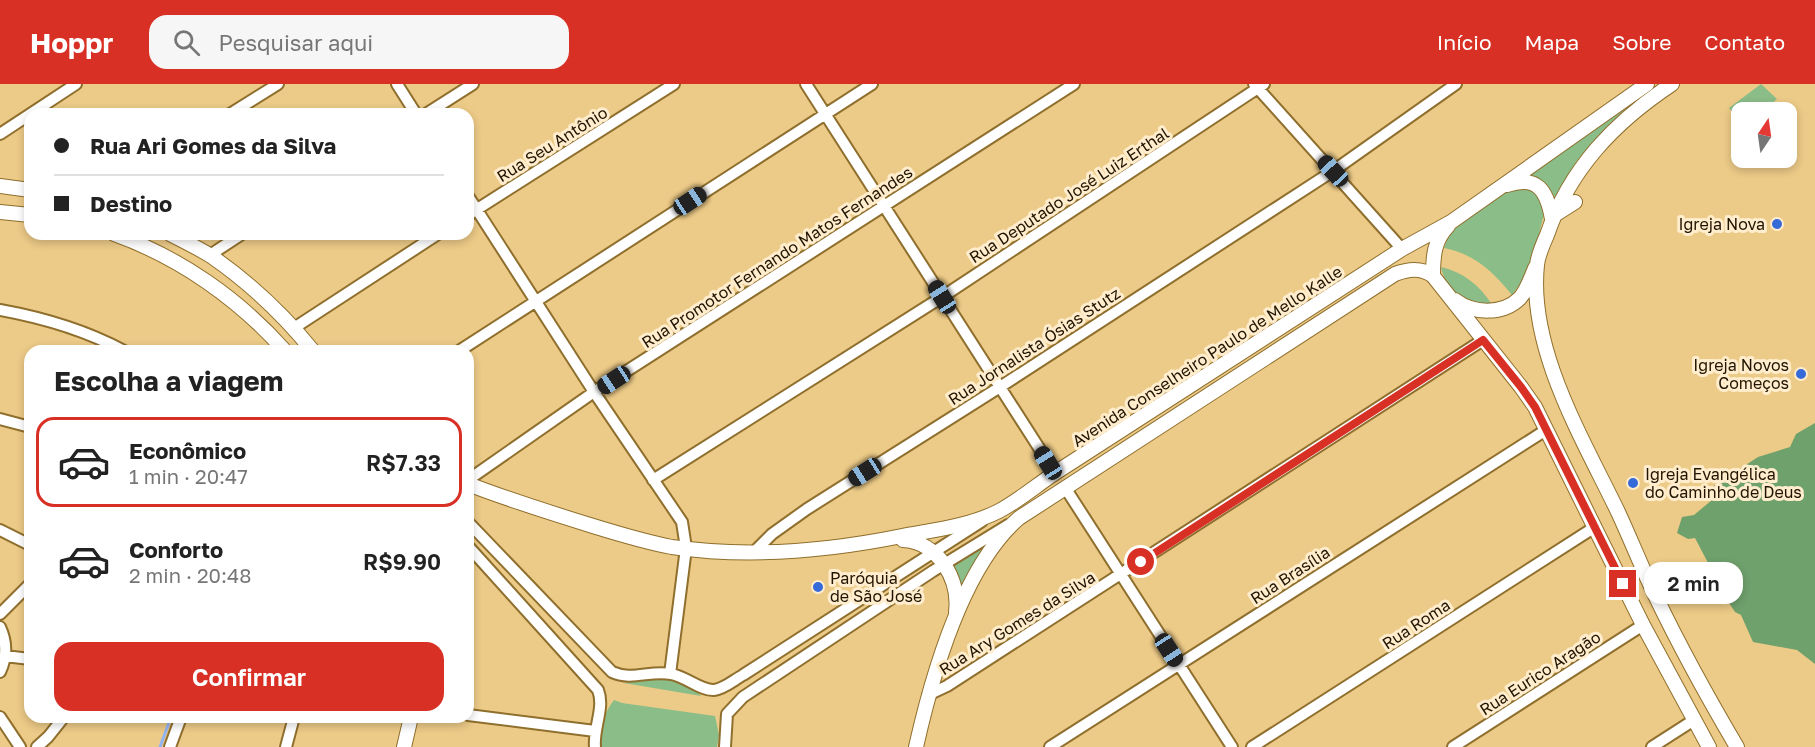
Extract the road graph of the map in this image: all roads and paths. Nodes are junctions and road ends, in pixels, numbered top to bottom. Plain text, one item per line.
1 (76, 84) edge
2 (278, 84) edge
3 (397, 84) edge
4 (473, 84) edge
5 (674, 84) edge
6 (806, 84) edge
7 (872, 84) edge
8 (1074, 84) edge
9 (1456, 84) edge
10 (1647, 84) edge
11 (1672, 84) edge
12 (1258, 86) edge
13 (40, 108) edge
14 (240, 108) edge
15 (412, 108) edge
16 (435, 108) edge
17 (825, 114) junction
18 (24, 118) edge
19 (0, 134) edge
20 (1333, 171) junction
21 (0, 186) edge
22 (1502, 186) junction
23 (24, 189) edge
24 (1575, 202) dead end
25 (885, 206) junction
26 (474, 211) edge
27 (0, 212) edge
28 (24, 214) edge
29 (474, 215) edge
30 (1553, 217) junction
31 (1451, 222) junction
32 (128, 240) edge
33 (181, 240) edge
34 (233, 240) edge
35 (429, 240) edge
36 (1402, 249) junction
37 (210, 255) junction
38 (1537, 264) junction
39 (1433, 276) junction
40 (1449, 295) junction
41 (942, 297) junction
42 (536, 301) junction
43 (0, 310) edge
44 (294, 328) junction
45 (1483, 340) junction
46 (113, 345) edge
47 (274, 345) edge
48 (308, 345) edge
49 (468, 345) edge
50 (1000, 387) junction
51 (594, 392) junction
52 (0, 419) edge
53 (24, 425) edge
54 (1546, 429) junction
55 (1055, 473) junction
56 (474, 478) edge
57 (653, 480) junction
58 (474, 484) edge
59 (1066, 489) junction
60 (1000, 511) junction
61 (1019, 518) junction
62 (1595, 527) junction
63 (474, 528) edge
64 (0, 530) edge
65 (883, 540) junction
66 (24, 542) edge
67 (686, 548) junction
68 (755, 551) junction
69 (935, 552) junction
70 (474, 553) edge
71 (943, 565) junction
72 (1121, 575) junction
73 (24, 590) edge
74 (0, 614) edge
75 (955, 620) junction
76 (1643, 625) junction
77 (0, 627) edge
78 (6, 656) junction
79 (24, 658) edge
80 (1179, 664) junction
81 (0, 672) edge
82 (670, 674) junction
83 (928, 695) junction
84 (474, 716) edge
85 (0, 717) edge
86 (1694, 720) junction
87 (59, 723) edge
88 (179, 723) edge
89 (292, 723) edge
90 (410, 723) edge
91 (595, 731) junction
92 (20, 747) edge
93 (38, 747) edge
94 (170, 747) edge
95 (286, 747) edge
96 (404, 747) edge
97 (595, 747) edge
98 (729, 747) edge
99 (916, 747) edge
100 (1050, 747) edge
101 (1232, 747) edge
102 (1252, 747) edge
103 (1453, 747) edge
104 (1652, 747) edge
105 (1709, 747) edge
106 (1737, 747) edge

1 - 13 street
2 - 14 street
3 - 15 street
4 - 16 street
5 - 26 street, Rua Seu Antônio
6 - 17 street
7 - 17 street
8 - 25 street, Rua Promotor Fernando Matos Fernandes
9 - 20 street, Rua Jornalista Ósias Stutz
10 - 22 main road
11 - 30 main road
12 - 20 street
12 - 41 street, Rua Deputado José Luiz Erthal
17 - 25 street
17 - 42 street
18 - 19 street
20 - 36 street
20 - 50 street, Rua Jornalista Ósias Stutz
21 - 23 main road
22 - 30 main road
22 - 31 main road
24 - 30 main road
25 - 41 street
25 - 51 street, Rua Promotor Fernando Matos Fernandes
27 - 28 main road
29 - 42 street
30 - 38 main road
31 - 36 main road, Avenida Conselheiro Paulo de Mello Kalle
31 - 39 main road
32 - 47 main road
33 - 37 main road
34 - 37 street
35 - 44 street
36 - 55 main road, Avenida Conselheiro Paulo de Mello Kalle
37 - 44 main road
38 - 40 main road
38 - 106 main road
39 - 40 main road
39 - 59 main road, Avenida Conselheiro Paulo de Mello Kalle
40 - 45 main road
41 - 50 street
41 - 57 street, Rua Deputado José Luiz Erthal
42 - 49 street
42 - 51 street
43 - 46 street
44 - 48 main road
45 - 54 main road
45 - 72 street, Rua Ary Gomes da Silva
50 - 55 street
50 - 68 street, Rua Jornalista Ósias Stutz
51 - 56 street, Rua Promotor Fernando Matos Fernandes
51 - 57 street
52 - 53 street
54 - 62 main road
54 - 80 street, Rua Brasília
55 - 60 main road, Avenida Conselheiro Paulo de Mello Kalle
57 - 67 street
58 - 67 main road
59 - 61 main road, Avenida Conselheiro Paulo de Mello Kalle
59 - 72 street
60 - 65 main road
60 - 69 street, Avenida Conselheiro Paulo de Mello Kalle
61 - 71 street, Avenida Conselheiro Paulo de Mello Kalle
61 - 75 main road
62 - 76 main road
62 - 102 street, Rua Roma
63 - 82 street
64 - 66 street
65 - 68 main road
65 - 69 main road
67 - 68 main road
67 - 82 street
69 - 71 main road
69 - 82 street, Avenida Conselheiro Paulo de Mello Kalle
70 - 91 street
71 - 75 main road
71 - 98 street, Avenida Conselheiro Paulo de Mello Kalle
72 - 80 street
72 - 83 street, Rua Ary Gomes da Silva
73 - 74 street
75 - 83 main road
76 - 86 main road
76 - 103 street, Rua Eurico Aragão
77 - 78 street
78 - 79 street
78 - 81 street
80 - 100 street, Rua Brasília
80 - 101 street
83 - 99 main road
84 - 91 street
85 - 92 street
86 - 104 street
86 - 105 main road
87 - 93 street
88 - 94 street
89 - 95 street
90 - 96 main road
91 - 97 street

